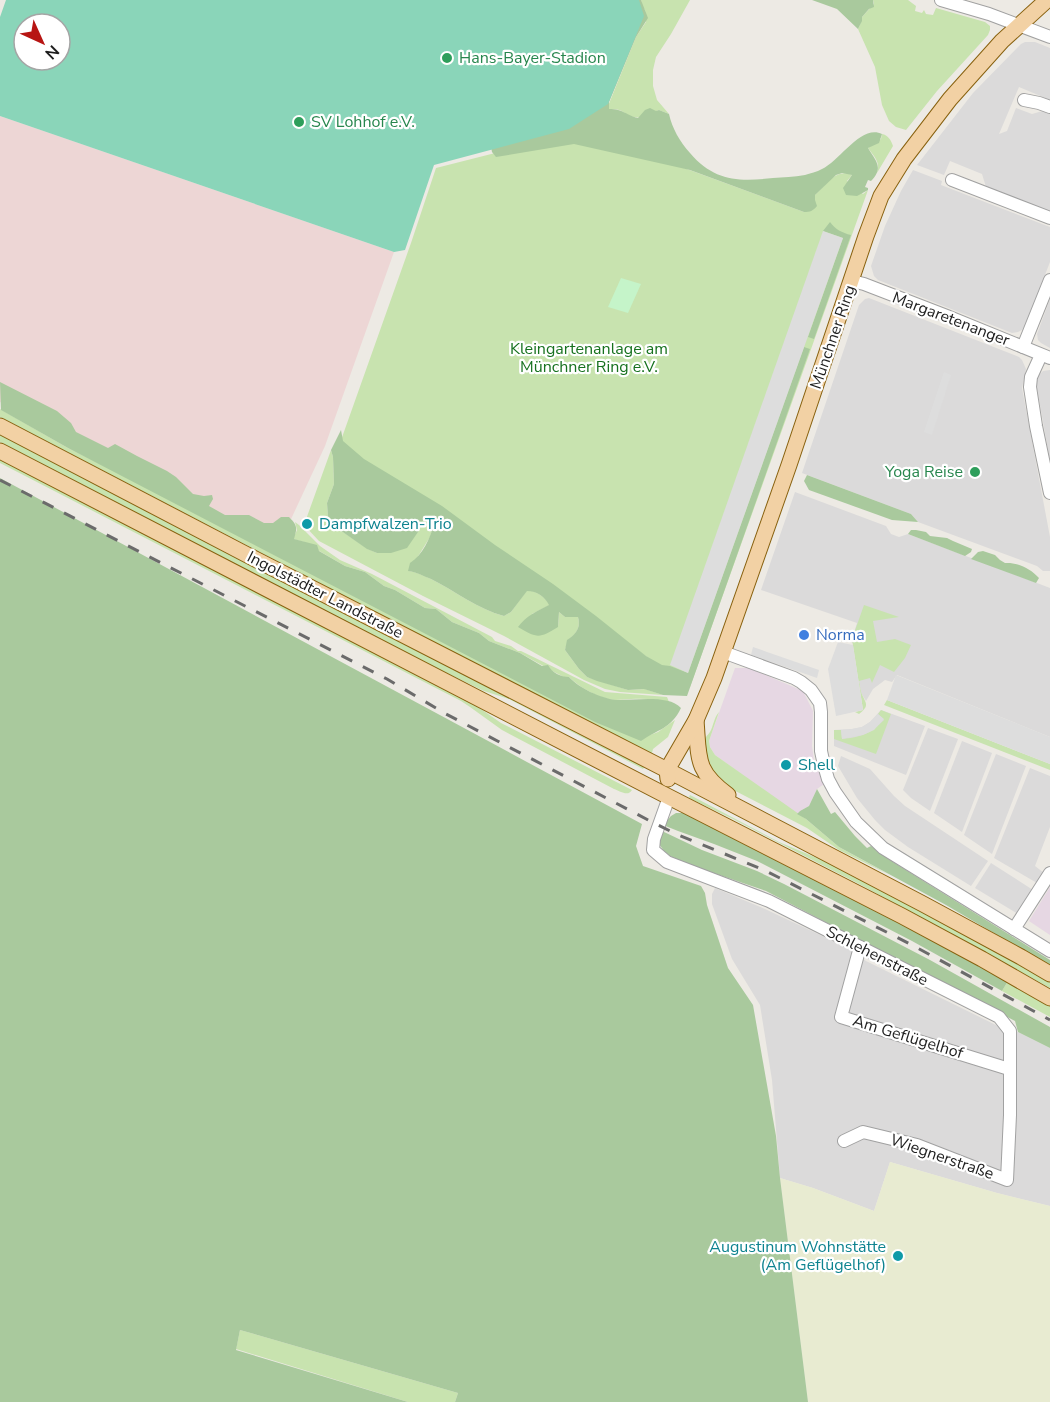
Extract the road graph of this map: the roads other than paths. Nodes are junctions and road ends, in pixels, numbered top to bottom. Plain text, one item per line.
1 (941, 0) edge
2 (1049, 0) edge
3 (1019, 25) junction
4 (1050, 38) edge
5 (1024, 100) dead end
6 (1050, 107) edge
7 (952, 180) dead end
8 (1050, 218) edge
9 (1050, 280) edge
10 (852, 281) junction
11 (1023, 347) junction
12 (1046, 356) edge
13 (0, 426) edge
14 (0, 451) edge
15 (1050, 494) edge
16 (723, 652) junction
17 (696, 720) junction
18 (699, 752) junction
19 (667, 770) junction
20 (685, 780) junction
21 (669, 797) junction
22 (757, 817) junction
23 (1050, 873) edge
24 (1014, 929) junction
25 (860, 947) junction
26 (1050, 951) edge
27 (1050, 974) edge
28 (1050, 998) edge
29 (1009, 1069) junction
30 (844, 1141) dead end
31 (1007, 1180) joint

1 - 3 street
2 - 3 main road, Münchner Ring
3 - 4 street
3 - 10 main road, Münchner Ring
5 - 6 street
7 - 8 street
9 - 11 street
10 - 11 street, Margaretenanger
10 - 16 main road, Münchner Ring
11 - 12 street, Margaretenanger
12 - 15 street
13 - 19 main road, Ingolstädter Landstraße
14 - 21 main road, Ingolstädter Landstraße
16 - 17 main road, Münchner Ring
16 - 24 street
17 - 18 main road, Münchner Ring
17 - 19 main road, Münchner Ring
18 - 20 main road
18 - 22 main road, Münchner Ring
19 - 20 main road, Ingolstädter Landstraße
19 - 21 main road
20 - 21 main road
20 - 22 main road, Ingolstädter Landstraße
21 - 25 street, Schlehenstraße
21 - 28 main road, Ingolstädter Landstraße
22 - 27 main road
23 - 24 street
24 - 26 street
25 - 29 street, Schlehenstraße
25 - 29 street, Am Geflügelhof
29 - 31 street, Schlehenstraße
30 - 31 street, Wiegnerstraße

